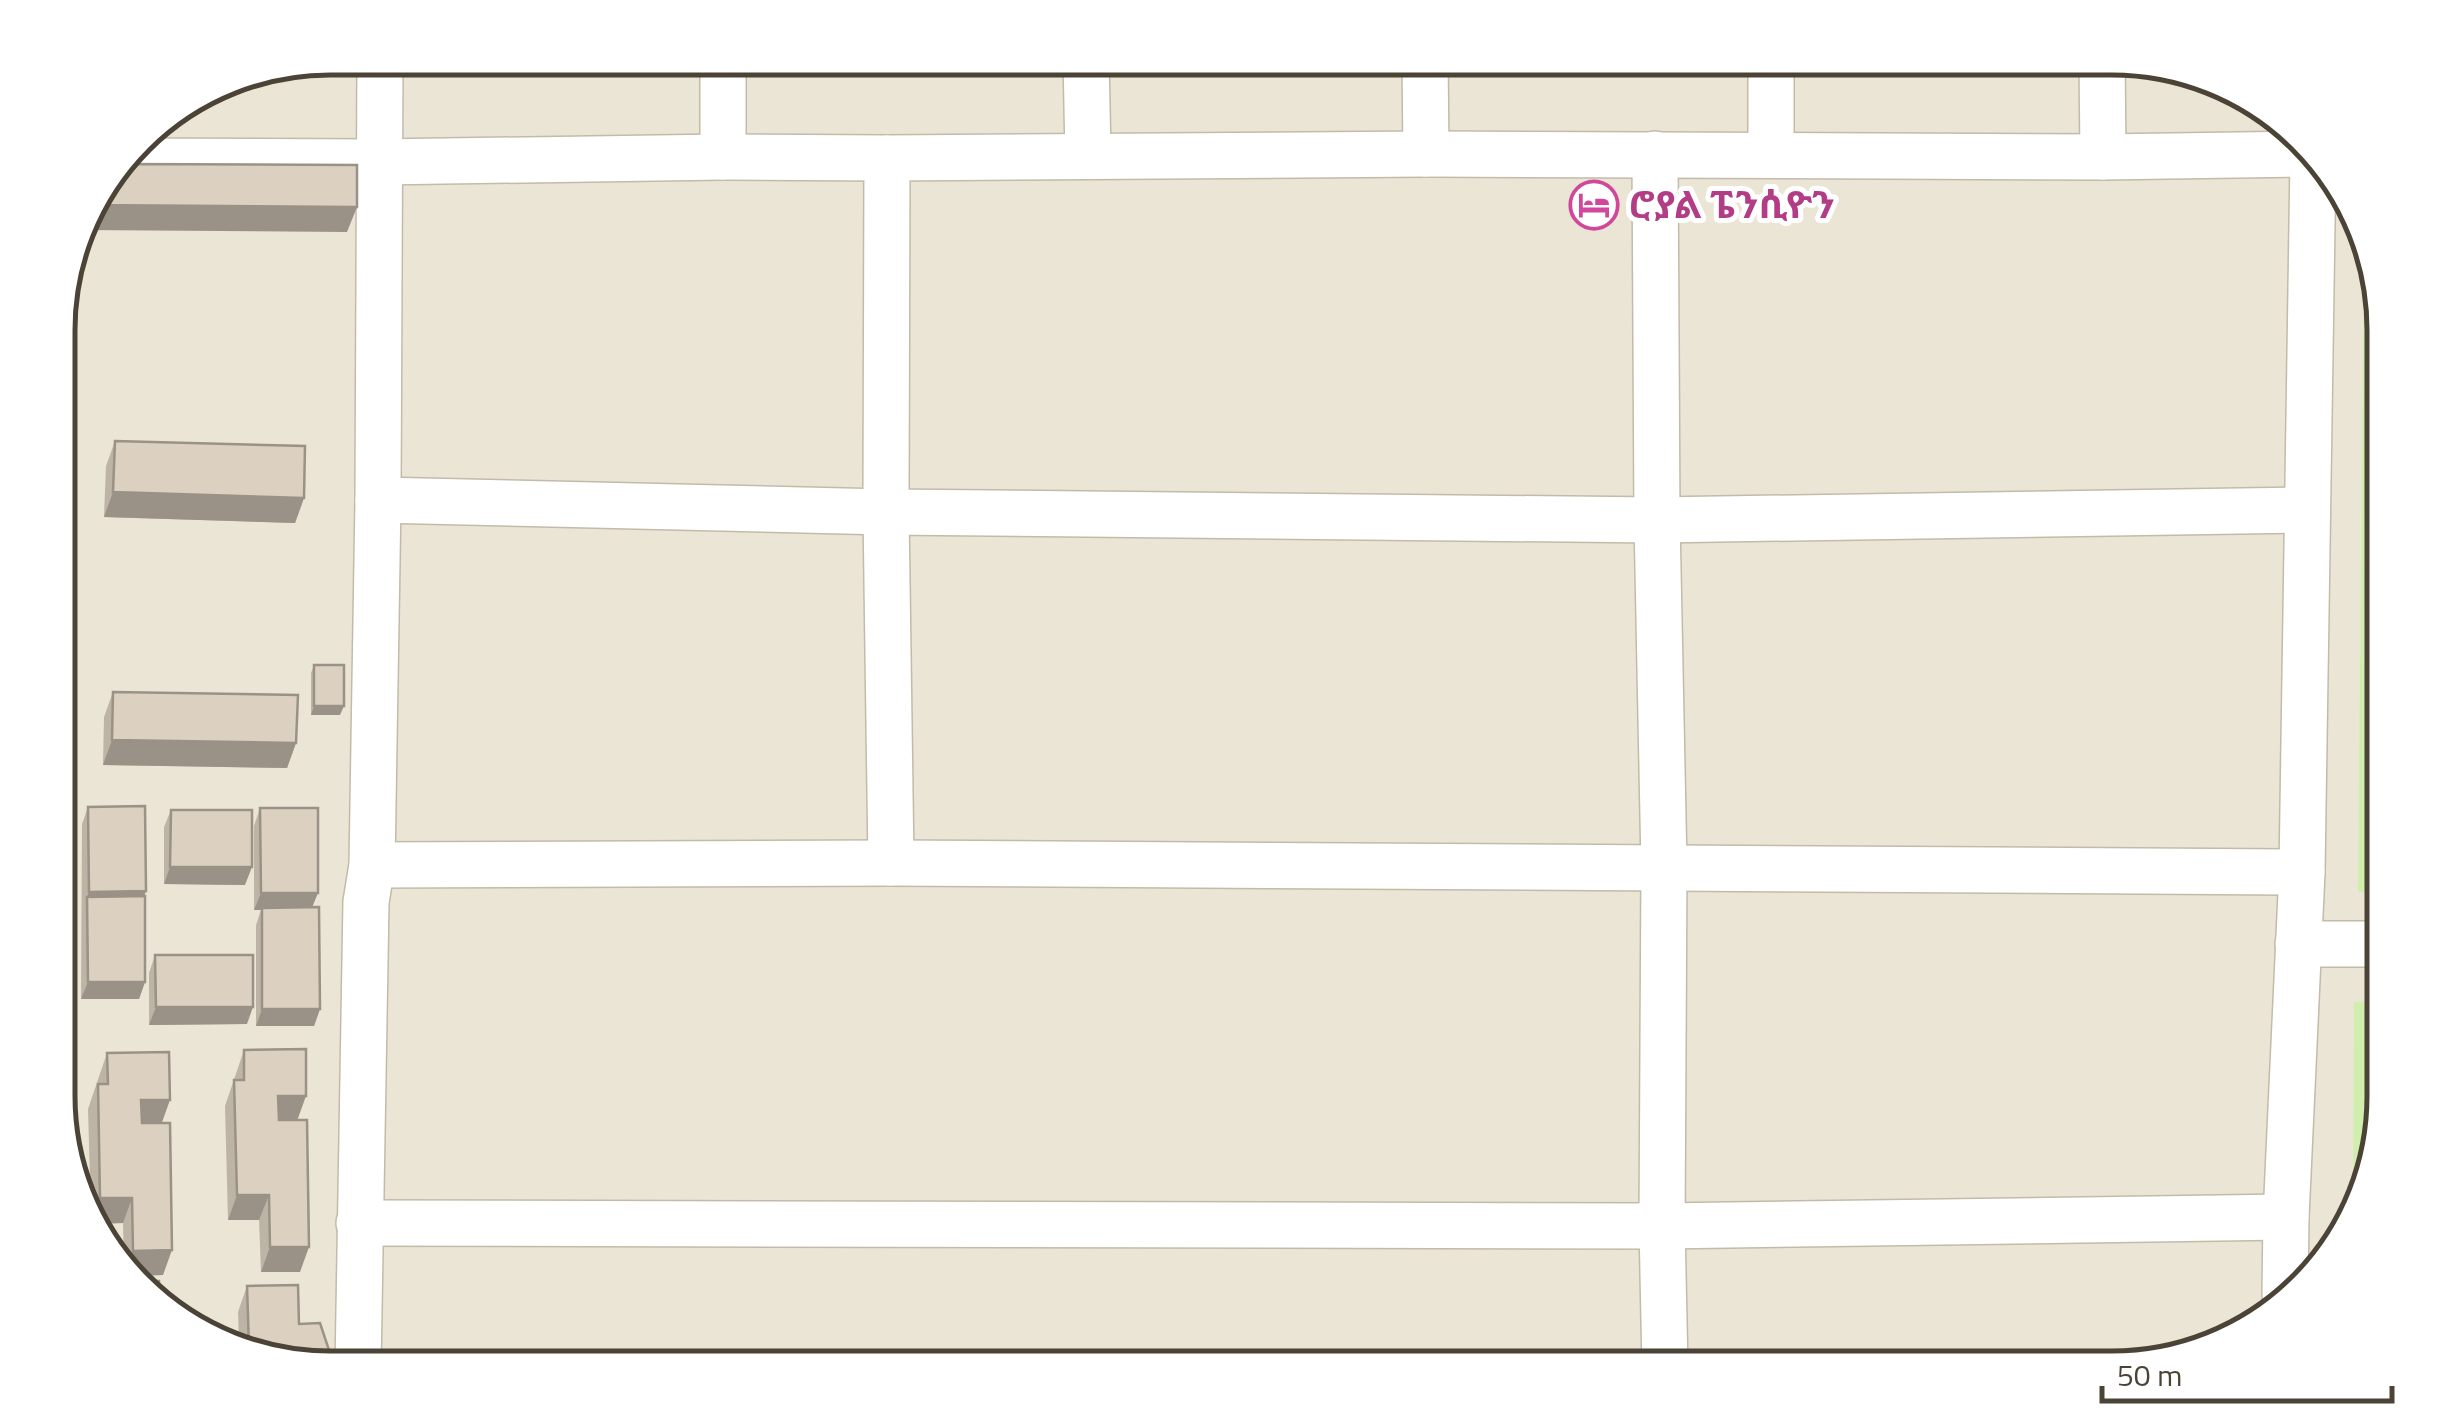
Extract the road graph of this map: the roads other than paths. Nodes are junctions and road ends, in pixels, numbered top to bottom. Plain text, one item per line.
1 (1425, 75) edge
2 (1771, 75) edge
3 (2102, 75) edge
4 (380, 76) edge
5 (723, 76) edge
6 (1086, 76) edge
7 (1426, 154) junction
8 (1655, 154) junction
9 (1771, 154) junction
10 (1088, 156) junction
11 (2297, 156) edge
12 (723, 157) junction
13 (2103, 157) junction
14 (887, 158) junction
15 (139, 161) edge
16 (380, 162) junction
17 (2310, 170) edge
18 (378, 500) junction
19 (2307, 510) junction
20 (886, 512) junction
21 (1657, 520) junction
22 (890, 864) junction
23 (372, 865) junction
24 (1664, 866) junction
25 (2302, 872) junction
26 (2298, 944) junction
27 (2366, 944) edge
28 (2286, 1216) junction
29 (360, 1223) junction
30 (1662, 1226) junction
31 (2285, 1282) edge
32 (1664, 1350) edge
33 (358, 1351) edge

1 - 7 street
2 - 9 street
3 - 13 street
4 - 16 street
5 - 12 street
6 - 10 street
7 - 8 street
7 - 10 street
8 - 9 street
8 - 21 street
9 - 13 street
10 - 14 street
11 - 13 street
12 - 14 street
12 - 16 street
14 - 20 street
15 - 16 street
16 - 18 street
17 - 19 street
18 - 20 street
18 - 23 street
19 - 21 street
19 - 25 street
20 - 21 street
20 - 22 street
21 - 24 street
22 - 23 street
22 - 24 street
23 - 29 street
24 - 25 street
24 - 30 street
25 - 26 street
26 - 27 street
26 - 28 street
28 - 30 street
28 - 31 street
29 - 30 street
29 - 33 street
30 - 32 street

